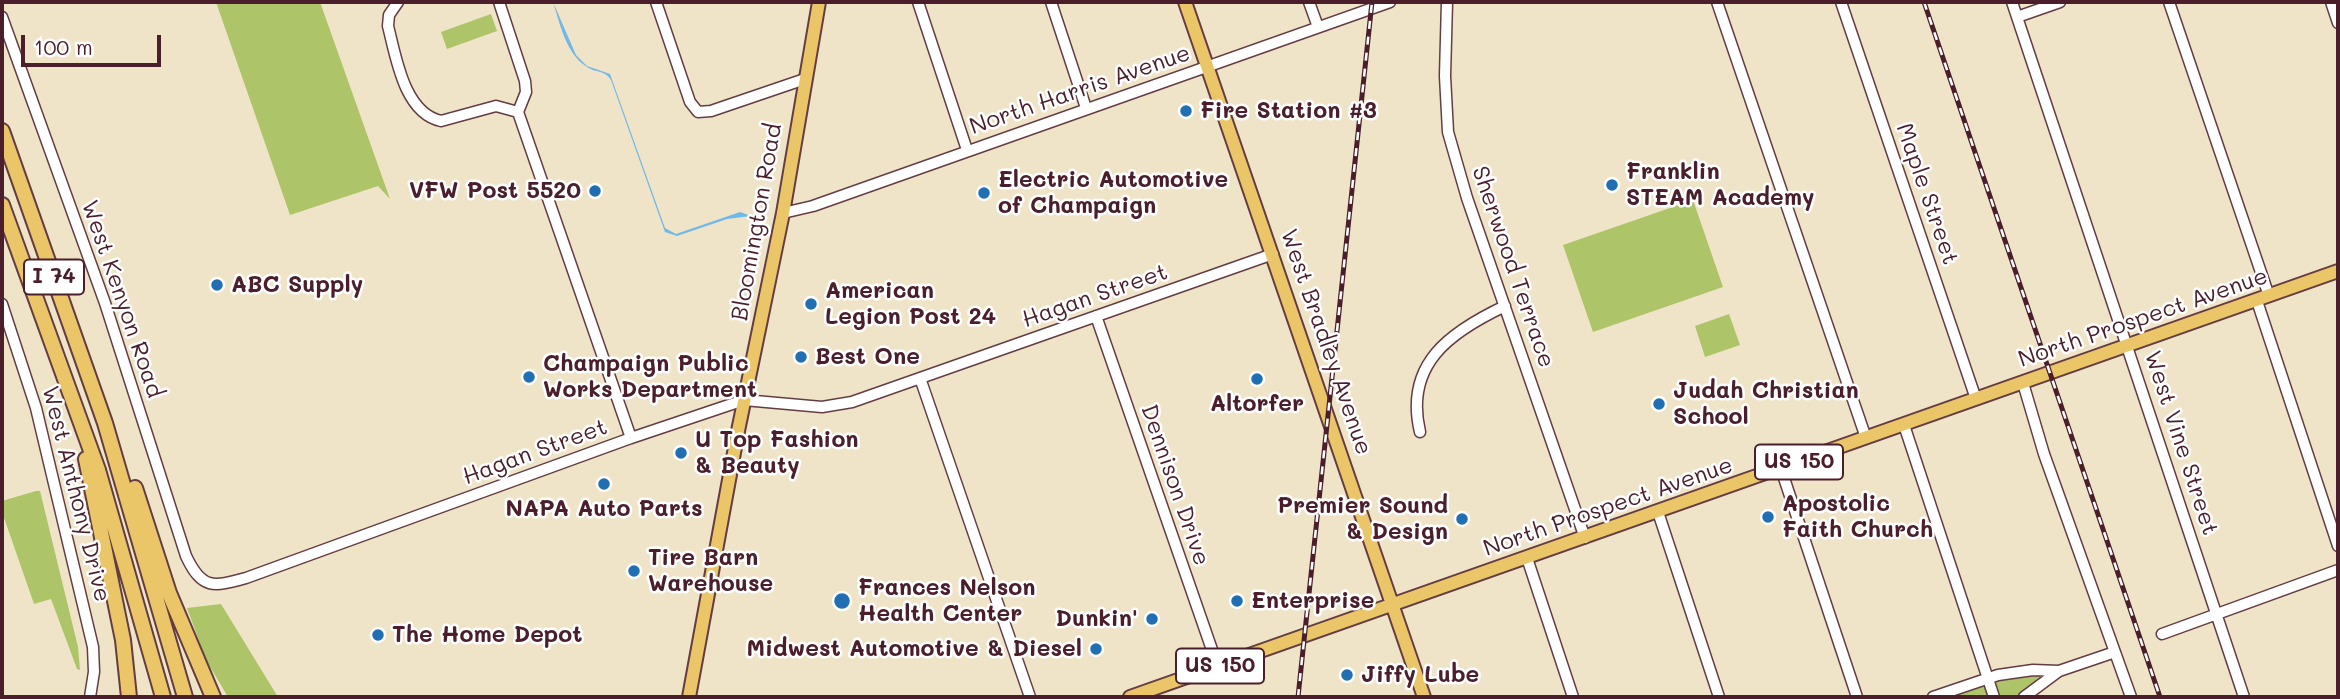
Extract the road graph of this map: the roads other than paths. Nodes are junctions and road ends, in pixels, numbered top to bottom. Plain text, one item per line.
1 (398, 2) edge
2 (499, 2) edge
3 (656, 2) edge
4 (820, 2) edge
5 (918, 2) edge
6 (1051, 2) edge
7 (1185, 2) edge
8 (1309, 2) edge
9 (1390, 2) edge
10 (1447, 2) edge
11 (1717, 2) edge
12 (1841, 2) edge
13 (2012, 2) edge
14 (2060, 2) edge
15 (2169, 2) edge
16 (2331, 2) edge
17 (2, 17) edge
18 (2017, 17) junction
19 (2338, 23) edge
20 (1318, 27) junction
21 (1207, 66) junction
22 (805, 79) junction
23 (1086, 108) junction
24 (518, 112) junction
25 (2, 131) edge
26 (967, 150) junction
27 (2, 205) edge
28 (783, 214) junction
29 (1273, 254) junction
30 (2338, 271) edge
31 (2263, 298) junction
32 (2, 304) edge
33 (1505, 306) junction
34 (1096, 316) junction
35 (2129, 346) junction
36 (920, 379) junction
37 (2023, 383) junction
38 (1976, 399) junction
39 (744, 400) junction
40 (105, 423) junction
41 (1904, 425) junction
42 (80, 427) junction
43 (1420, 432) dead end
44 (631, 438) junction
45 (1866, 438) junction
46 (1781, 469) junction
47 (1658, 512) junction
48 (1585, 538) junction
49 (2338, 546) edge
50 (1527, 558) junction
51 (2338, 570) edge
52 (212, 584) joint
53 (1395, 605) junction
54 (2217, 614) junction
55 (2162, 634) dead end
56 (2115, 652) junction
57 (1218, 667) junction
58 (2059, 671) junction
59 (1988, 678) junction
60 (90, 697) edge
61 (129, 697) edge
62 (163, 697) edge
63 (185, 697) edge
64 (213, 697) edge
65 (689, 697) edge
66 (1030, 697) edge
67 (1130, 697) edge
68 (1424, 697) edge
69 (1573, 697) edge
70 (1719, 697) edge
71 (1857, 697) edge
72 (1933, 697) edge
73 (1994, 697) edge
74 (2024, 697) edge
75 (2131, 697) edge
76 (2244, 697) edge

1 - 24 street
2 - 24 street
3 - 22 street
4 - 22 main road, Bloomington Road
5 - 26 street
6 - 23 street
7 - 21 main road, West Bradley Avenue
8 - 20 street
9 - 20 street, North Harris Avenue
10 - 33 street, Sherwood Terrace
11 - 45 street
12 - 38 street, Maple Street
13 - 18 street, West Vine Street
14 - 18 street
15 - 31 street
16 - 19 street
17 - 52 street, West Kenyon Road
18 - 35 street, West Vine Street
20 - 21 street, North Harris Avenue
21 - 23 street, North Harris Avenue
21 - 29 main road, West Bradley Avenue
22 - 28 main road, Bloomington Road
23 - 26 street, North Harris Avenue
24 - 44 street
25 - 40 highway, I 74
26 - 28 street, North Harris Avenue
27 - 42 highway, I 74
28 - 39 main road, Bloomington Road
29 - 34 street, Hagan Street
29 - 53 main road, West Bradley Avenue
30 - 31 main road, North Prospect Avenue / US 150
31 - 35 main road, North Prospect Avenue / US 150
31 - 49 street
32 - 60 street, West Anthony Drive
33 - 43 street
33 - 48 street, Sherwood Terrace
34 - 36 street, Hagan Street
34 - 57 street, Dennison Drive
35 - 37 main road, North Prospect Avenue / US 150
35 - 54 street, West Vine Street
36 - 39 street, Hagan Street
36 - 66 street
37 - 38 main road, North Prospect Avenue / US 150
37 - 56 street
38 - 41 main road, North Prospect Avenue / US 150
39 - 44 street, Hagan Street
39 - 65 main road, Bloomington Road
40 - 63 highway, I 74
40 - 64 highway
41 - 45 main road, North Prospect Avenue / US 150
41 - 59 street
42 - 61 highway
42 - 62 highway, I 74
44 - 52 street, Hagan Street
45 - 46 main road, North Prospect Avenue / US 150
46 - 47 main road, North Prospect Avenue / US 150
46 - 71 street
47 - 48 main road, North Prospect Avenue / US 150
47 - 70 street
48 - 50 main road, North Prospect Avenue / US 150
50 - 53 main road, North Prospect Avenue / US 150
50 - 69 street
51 - 54 street
53 - 57 main road, North Prospect Avenue / US 150
53 - 68 main road, West Bradley Avenue
54 - 55 street
54 - 76 street, West Vine Street
56 - 58 street
56 - 75 street
57 - 67 main road, North Prospect Avenue / US 150
58 - 59 street
58 - 74 street
59 - 72 street
59 - 73 street

